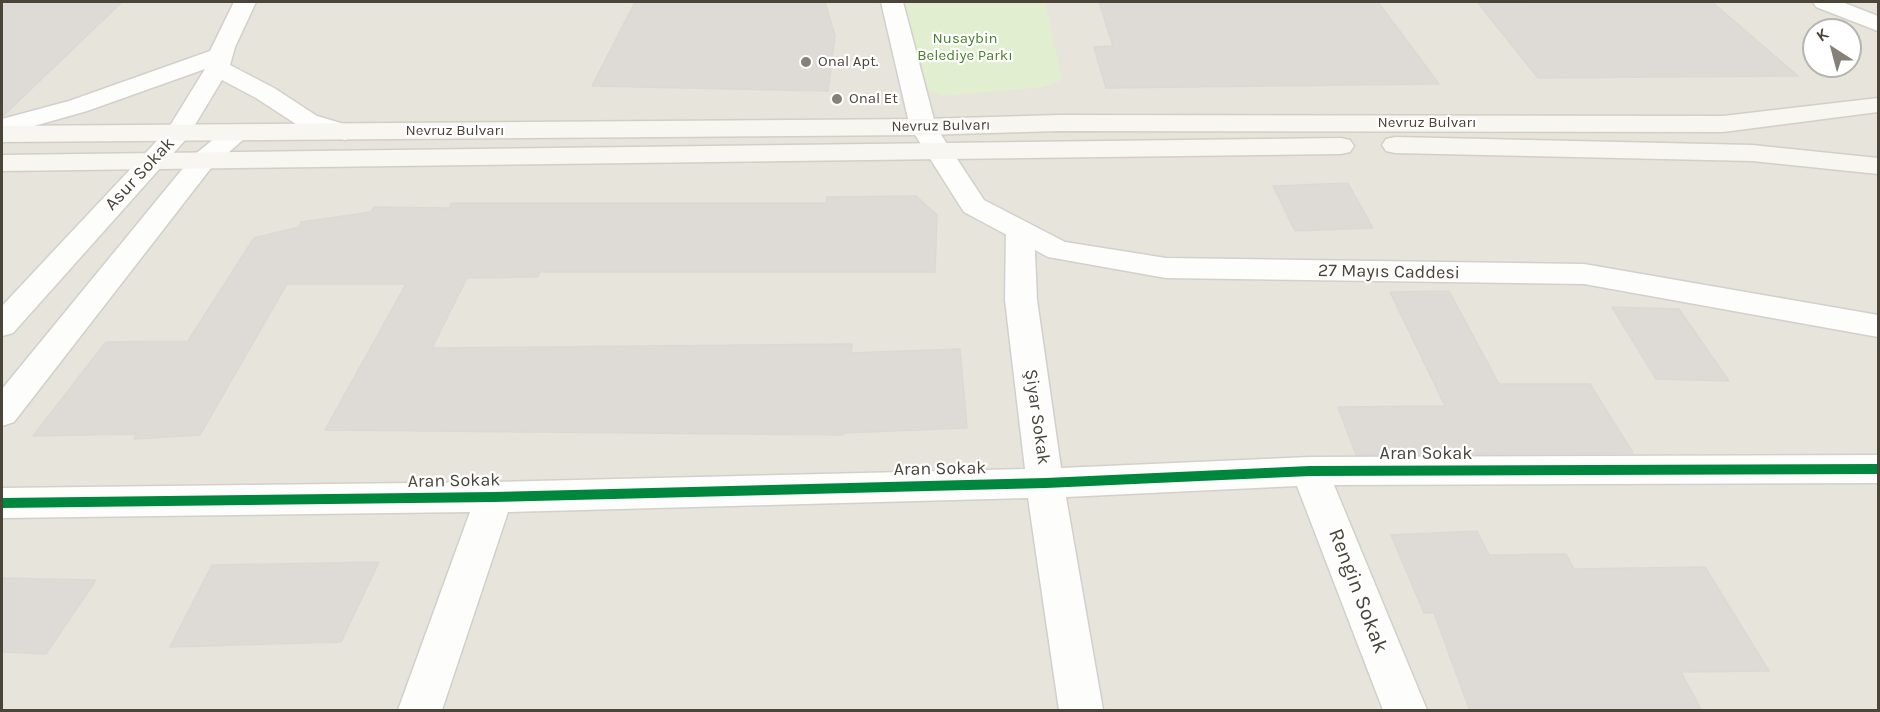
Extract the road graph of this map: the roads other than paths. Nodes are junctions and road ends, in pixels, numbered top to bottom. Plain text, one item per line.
1 (245, 2) edge
2 (892, 2) edge
3 (1824, 2) edge
4 (1878, 24) edge
5 (219, 61) junction
6 (1878, 105) edge
7 (2, 128) edge
8 (345, 132) junction
9 (178, 133) junction
10 (236, 133) junction
11 (2, 134) edge
12 (931, 138) junction
13 (149, 162) junction
14 (202, 162) junction
15 (2, 163) edge
16 (1878, 166) edge
17 (1020, 230) junction
18 (2, 324) edge
19 (1878, 326) edge
20 (2, 413) edge
21 (1878, 469) edge
22 (1311, 471) junction
23 (1046, 483) junction
24 (494, 497) junction
25 (2, 503) edge
26 (420, 711) edge
27 (1081, 711) edge
28 (1405, 711) edge

1 - 5 street, Asur Sokak
2 - 12 street, 27 Mayıs Caddesi
3 - 4 street
5 - 7 street
5 - 8 street
5 - 9 street, Asur Sokak
6 - 12 main road, Nevruz Bulvarı
8 - 10 main road, Nevruz Bulvarı
8 - 12 main road, Nevruz Bulvarı
9 - 10 main road, Nevruz Bulvarı
9 - 11 main road, Nevruz Bulvarı
9 - 13 street, Asur Sokak
10 - 14 street
12 - 14 main road, Nevruz Bulvarı
12 - 16 main road, Nevruz Bulvarı
12 - 17 street, 27 Mayıs Caddesi
13 - 14 main road, Nevruz Bulvarı
13 - 15 main road, Nevruz Bulvarı
13 - 18 street, Asur Sokak
14 - 20 street
17 - 19 street, 27 Mayıs Caddesi
17 - 23 street, Şiyar Sokak
21 - 22 street, Aran Sokak
22 - 23 street, Aran Sokak
22 - 28 street, Rengin Sokak
23 - 24 street, Aran Sokak
23 - 27 street, Şiyar Sokak
24 - 25 street, Aran Sokak
24 - 26 street

